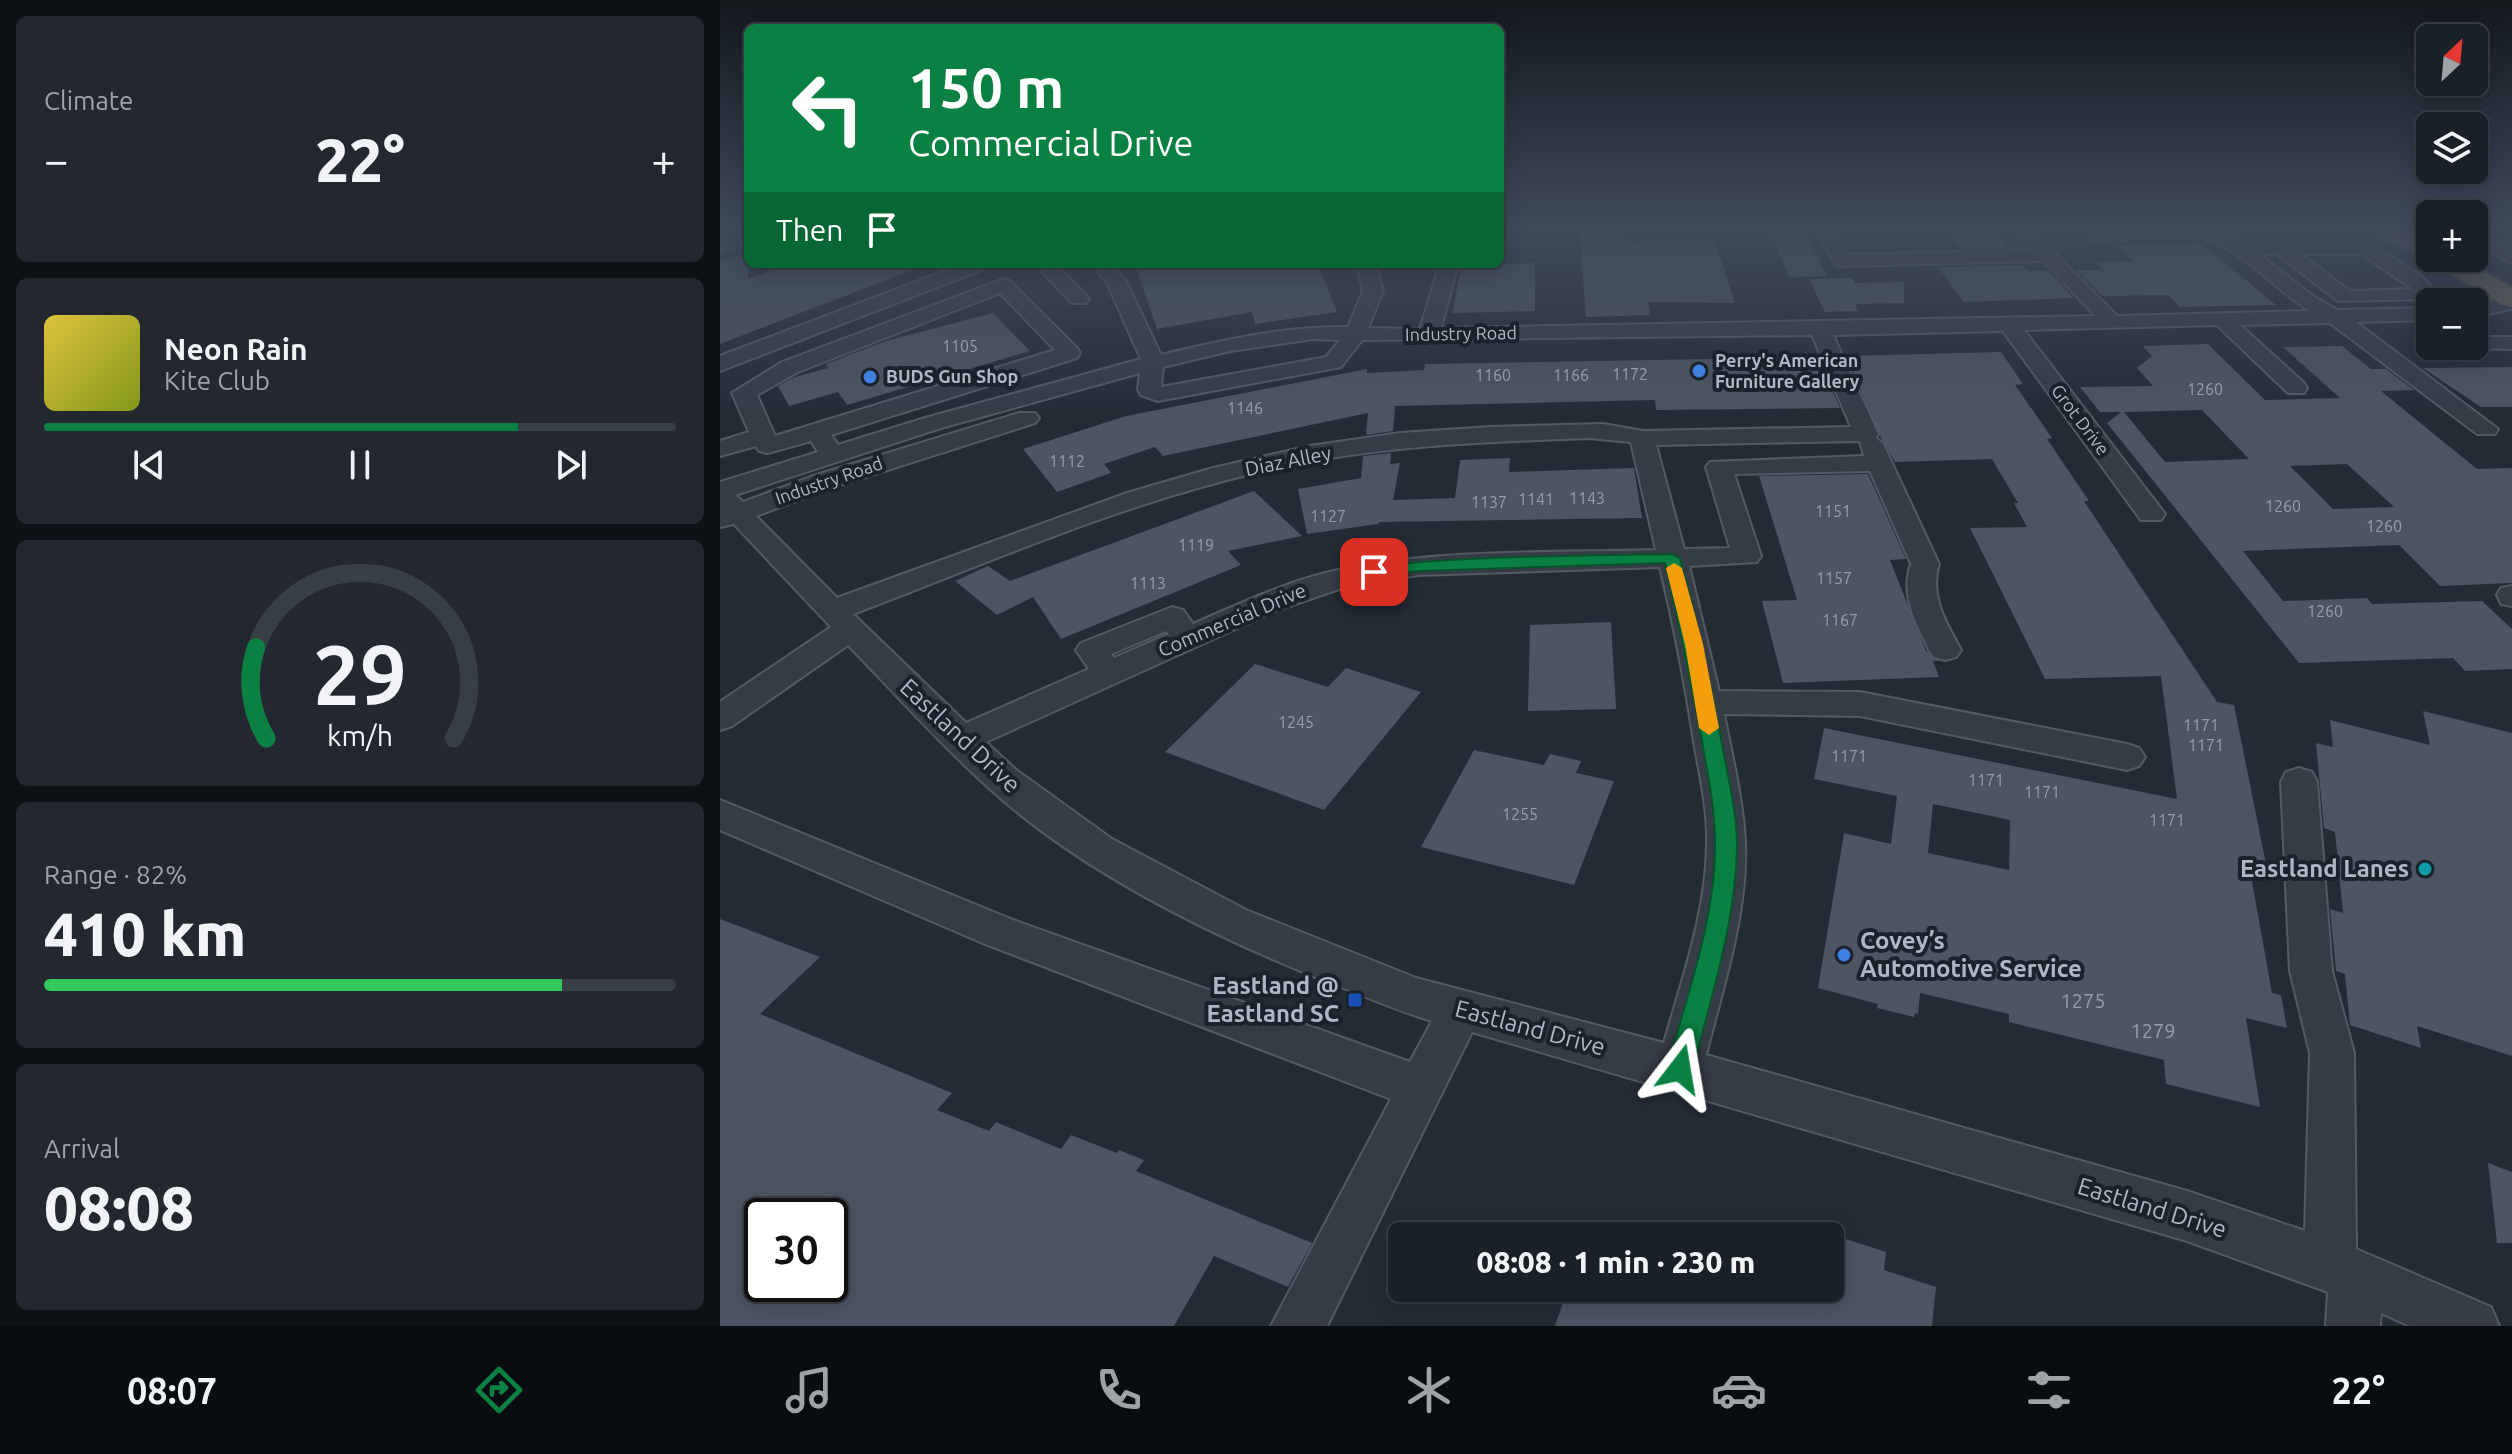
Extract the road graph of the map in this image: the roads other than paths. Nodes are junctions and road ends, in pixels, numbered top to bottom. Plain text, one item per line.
1 (910, 291) edge
2 (988, 291) edge
3 (1009, 291) edge
4 (1071, 291) edge
5 (1120, 291) edge
6 (1373, 291) edge
7 (1441, 291) edge
8 (2083, 291) edge
9 (2292, 291) edge
10 (2337, 291) edge
11 (2424, 291) edge
12 (1079, 299) dead end
13 (2512, 301) edge
14 (2488, 307) edge
15 (2408, 315) junction
16 (2416, 315) edge
17 (2337, 318) junction
18 (2223, 320) junction
19 (2416, 321) edge
20 (2113, 323) junction
21 (2009, 325) junction
22 (1430, 329) junction
23 (1820, 329) junction
24 (1355, 335) junction
25 (2488, 343) edge
26 (2512, 343) edge
27 (720, 364) edge
28 (1152, 372) junction
29 (2296, 388) dead end
30 (2486, 429) dead end
31 (817, 432) junction
32 (1866, 434) junction
33 (763, 436) junction
34 (1642, 438) junction
35 (720, 449) edge
36 (832, 455) junction
37 (1879, 463) junction
38 (725, 504) edge
39 (2151, 514) dead end
40 (1672, 558) junction
41 (841, 620) junction
42 (1945, 650) dead end
43 (1704, 702) junction
44 (720, 718) edge
45 (959, 740) junction
46 (2127, 757) dead end
47 (2299, 782) dead end
48 (720, 814) edge
49 (1471, 1012) junction
50 (1680, 1069) junction
51 (1421, 1088) junction
52 (2346, 1289) edge
53 (1298, 1326) edge
54 (2472, 1326) edge

1 - 27 street
2 - 33 street
3 - 31 street
4 - 12 street
5 - 28 street
6 - 24 street
7 - 22 street
8 - 20 street
9 - 17 street
10 - 11 street
13 - 14 street
15 - 16 street, Industry Road
15 - 17 street, Industry Road
15 - 19 street
17 - 18 street, Industry Road
17 - 30 street
18 - 20 street, Industry Road
18 - 29 street
20 - 21 street, Industry Road
21 - 23 street, Industry Road
21 - 39 street, Grot Drive
22 - 23 street, Industry Road
22 - 24 street, Industry Road
23 - 32 street
24 - 28 street, Industry Road
25 - 26 street
28 - 36 street, Industry Road
28 - 38 street, Industry Road
31 - 33 street
31 - 36 street
32 - 34 street, Diaz Alley
32 - 37 street
33 - 35 street
34 - 40 street
34 - 41 street, Diaz Alley
36 - 38 street, Industry Road
37 - 40 street, Commercial Drive
37 - 42 street
38 - 41 street, Eastland Drive
40 - 43 street
40 - 45 street, Commercial Drive
41 - 44 street, Diaz Alley
41 - 45 street, Eastland Drive
43 - 46 street
43 - 50 street
45 - 49 street, Eastland Drive
47 - 52 street
48 - 51 street
49 - 50 street, Eastland Drive
49 - 51 street
50 - 52 street, Eastland Drive
51 - 53 street
52 - 54 street, Eastland Drive

